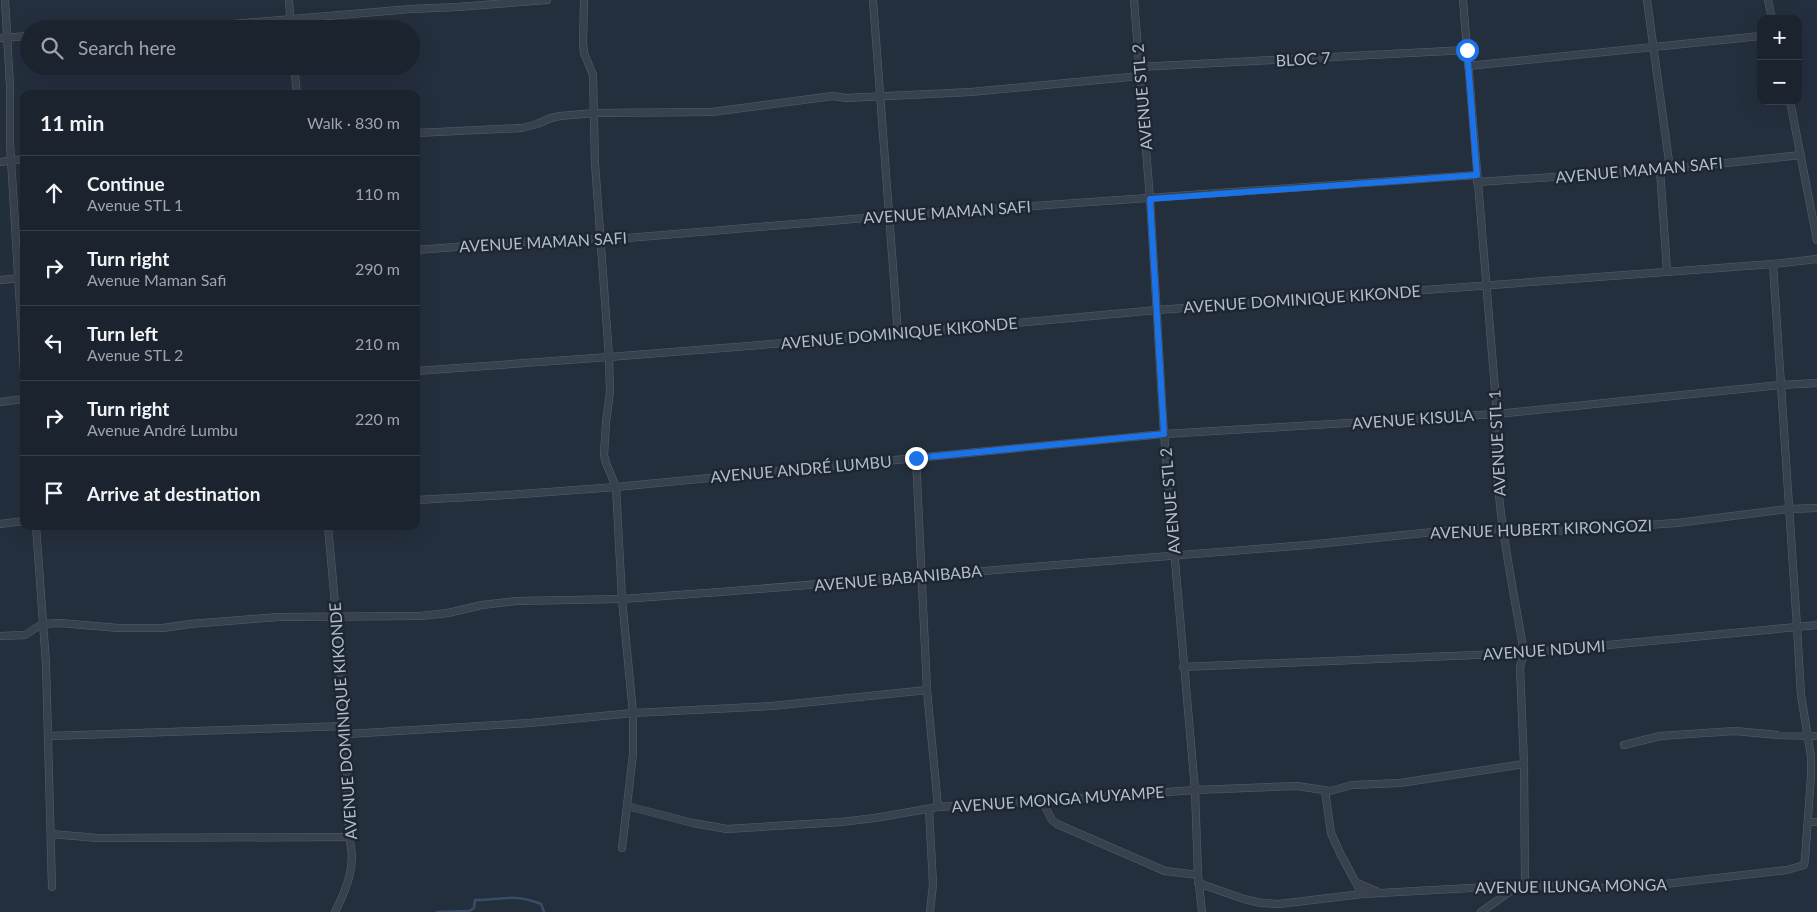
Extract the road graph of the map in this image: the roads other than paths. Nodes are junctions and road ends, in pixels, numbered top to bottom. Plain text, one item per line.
1 (6, 0) edge
2 (288, 0) edge
3 (547, 0) edge
4 (584, 0) edge
5 (873, 0) edge
6 (1134, 0) edge
7 (1463, 0) edge
8 (1647, 0) edge
9 (1768, 0) edge
10 (1771, 15) edge
11 (291, 19) junction
12 (279, 20) edge
13 (20, 36) edge
14 (1757, 36) edge
15 (3, 37) edge
16 (1654, 46) junction
17 (1467, 50) junction
18 (1468, 66) junction
19 (1139, 67) junction
20 (295, 75) edge
21 (1140, 76) junction
22 (297, 90) edge
23 (882, 95) junction
24 (1791, 105) edge
25 (595, 113) junction
26 (420, 132) edge
27 (1802, 155) junction
28 (20, 160) edge
29 (12, 161) junction
30 (0, 162) edge
31 (1670, 169) junction
32 (1660, 170) junction
33 (1477, 178) junction
34 (1150, 199) junction
35 (889, 216) junction
36 (599, 239) junction
37 (1817, 240) edge
38 (420, 250) edge
39 (20, 255) edge
40 (1817, 259) edge
41 (1773, 264) junction
42 (1667, 271) junction
43 (20, 278) edge
44 (0, 280) edge
45 (1486, 285) junction
46 (1157, 310) junction
47 (898, 334) junction
48 (609, 357) junction
49 (420, 371) edge
50 (1817, 383) edge
51 (1780, 385) junction
52 (20, 400) edge
53 (0, 402) edge
54 (1497, 414) junction
55 (1164, 434) junction
56 (916, 458) junction
57 (616, 487) junction
58 (420, 500) edge
59 (1817, 508) edge
60 (1788, 509) junction
61 (20, 522) edge
62 (0, 524) edge
63 (1503, 529) junction
64 (36, 530) edge
65 (328, 530) edge
66 (1174, 554) junction
67 (921, 576) junction
68 (622, 599) junction
69 (337, 616) junction
70 (42, 624) junction
71 (1817, 625) edge
72 (1796, 627) junction
73 (0, 636) edge
74 (1524, 653) junction
75 (1183, 667) junction
76 (927, 690) junction
77 (633, 713) junction
78 (346, 730) junction
79 (1807, 734) junction
80 (49, 736) junction
81 (1817, 736) edge
82 (1624, 745) dead end
83 (1524, 764) junction
84 (1194, 790) junction
85 (1325, 791) junction
86 (1042, 802) junction
87 (628, 806) junction
88 (938, 807) junction
89 (929, 809) junction
90 (1808, 822) junction
91 (1817, 822) edge
92 (51, 834) junction
93 (349, 837) junction
94 (622, 848) dead end
95 (1198, 879) junction
96 (1357, 883) junction
97 (1525, 885) junction
98 (52, 888) dead end
99 (1380, 893) junction
100 (1362, 894) junction
101 (335, 912) edge
102 (930, 912) edge
103 (1202, 912) edge
104 (1480, 912) edge

1 - 15 street
2 - 11 street
3 - 11 street
4 - 25 street
5 - 23 street
6 - 19 street, AVENUE STL 2
7 - 17 street, AVENUE STL 1
8 - 16 street
9 - 10 street
11 - 12 street
13 - 15 street
14 - 16 street
15 - 29 street
16 - 18 street
16 - 31 street
17 - 18 street, AVENUE STL 1
17 - 19 street, BLOC 7
18 - 33 street, AVENUE STL 1
19 - 21 street, AVENUE STL 2
20 - 22 street
21 - 23 street
21 - 34 street, AVENUE STL 2
23 - 25 street
23 - 35 street
24 - 27 street
25 - 26 street
25 - 36 street
27 - 31 street, AVENUE MAMAN SAFI
27 - 37 street
28 - 29 street
29 - 30 street
29 - 39 street
31 - 32 street, AVENUE MAMAN SAFI
32 - 33 street, AVENUE MAMAN SAFI
32 - 42 street
33 - 34 street, AVENUE MAMAN SAFI
33 - 45 street, AVENUE STL 1
34 - 35 street, AVENUE MAMAN SAFI
34 - 46 street, AVENUE STL 2
35 - 36 street, AVENUE MAMAN SAFI
35 - 47 street
36 - 38 street, AVENUE MAMAN SAFI
36 - 48 street
40 - 41 street, AVENUE DOMINIQUE KIKONDE
41 - 42 street, AVENUE DOMINIQUE KIKONDE
41 - 51 street
42 - 45 street, AVENUE DOMINIQUE KIKONDE
43 - 44 street
45 - 46 street, AVENUE DOMINIQUE KIKONDE
45 - 54 street, AVENUE STL 1
46 - 47 street, AVENUE DOMINIQUE KIKONDE
46 - 55 street, AVENUE STL 2
47 - 48 street, AVENUE DOMINIQUE KIKONDE
48 - 49 street, AVENUE DOMINIQUE KIKONDE
48 - 57 street
50 - 51 street, AVENUE KISULA
51 - 54 street, AVENUE KISULA
51 - 60 street
52 - 53 street
54 - 55 street, AVENUE KISULA
54 - 63 street, AVENUE STL 1
55 - 56 street, AVENUE ANDRÉ LUMBU
55 - 66 street, AVENUE STL 2
56 - 57 street, AVENUE ANDRÉ LUMBU
56 - 67 street, AVENUE MONGA MUYAMPE
57 - 58 street, AVENUE ANDRÉ LUMBU
57 - 68 street
59 - 60 street, AVENUE HUBERT KIRONGOZI
60 - 63 street, AVENUE HUBERT KIRONGOZI
60 - 72 street
61 - 62 street
63 - 66 street, AVENUE HUBERT KIRONGOZI
63 - 74 street, AVENUE STL 1
64 - 70 street
65 - 69 street, AVENUE DOMINIQUE KIKONDE
66 - 67 street, AVENUE BABANIBABA
66 - 75 street, AVENUE STL 2
67 - 68 street, AVENUE BABANIBABA
67 - 76 street, AVENUE MONGA MUYAMPE
68 - 69 street, AVENUE BABANIBABA
68 - 77 street
69 - 70 street, AVENUE BABANIBABA
69 - 78 street, AVENUE DOMINIQUE KIKONDE
70 - 73 street
70 - 80 street
71 - 72 street, AVENUE NDUMI
72 - 74 street, AVENUE NDUMI
72 - 79 street
74 - 75 street, AVENUE NDUMI
74 - 83 street, AVENUE STL 1
75 - 84 street, AVENUE STL 2
76 - 77 street
76 - 88 street, AVENUE MONGA MUYAMPE
77 - 78 street
77 - 87 street
78 - 80 street
78 - 93 street, AVENUE DOMINIQUE KIKONDE
79 - 81 street
79 - 82 street
79 - 90 street, AVENUE ILUNGA MONGA
80 - 92 street
83 - 85 street, AVENUE MONGA MUYAMPE
83 - 97 street, AVENUE STL 1
84 - 85 street, AVENUE MONGA MUYAMPE
84 - 86 street, AVENUE MONGA MUYAMPE
84 - 95 street, AVENUE STL 2
85 - 96 street
86 - 88 street, AVENUE MONGA MUYAMPE
86 - 95 street, AVENUE ILUNGA MONGA
87 - 89 street
87 - 94 street
88 - 89 street
89 - 102 street
90 - 91 street
90 - 97 street, AVENUE ILUNGA MONGA
92 - 93 street
92 - 98 street
93 - 101 street, AVENUE DOMINIQUE KIKONDE
95 - 100 street, AVENUE ILUNGA MONGA
95 - 103 street, AVENUE STL 2
96 - 99 street
96 - 100 street
97 - 99 street, AVENUE ILUNGA MONGA
97 - 104 street
99 - 100 street, AVENUE ILUNGA MONGA

